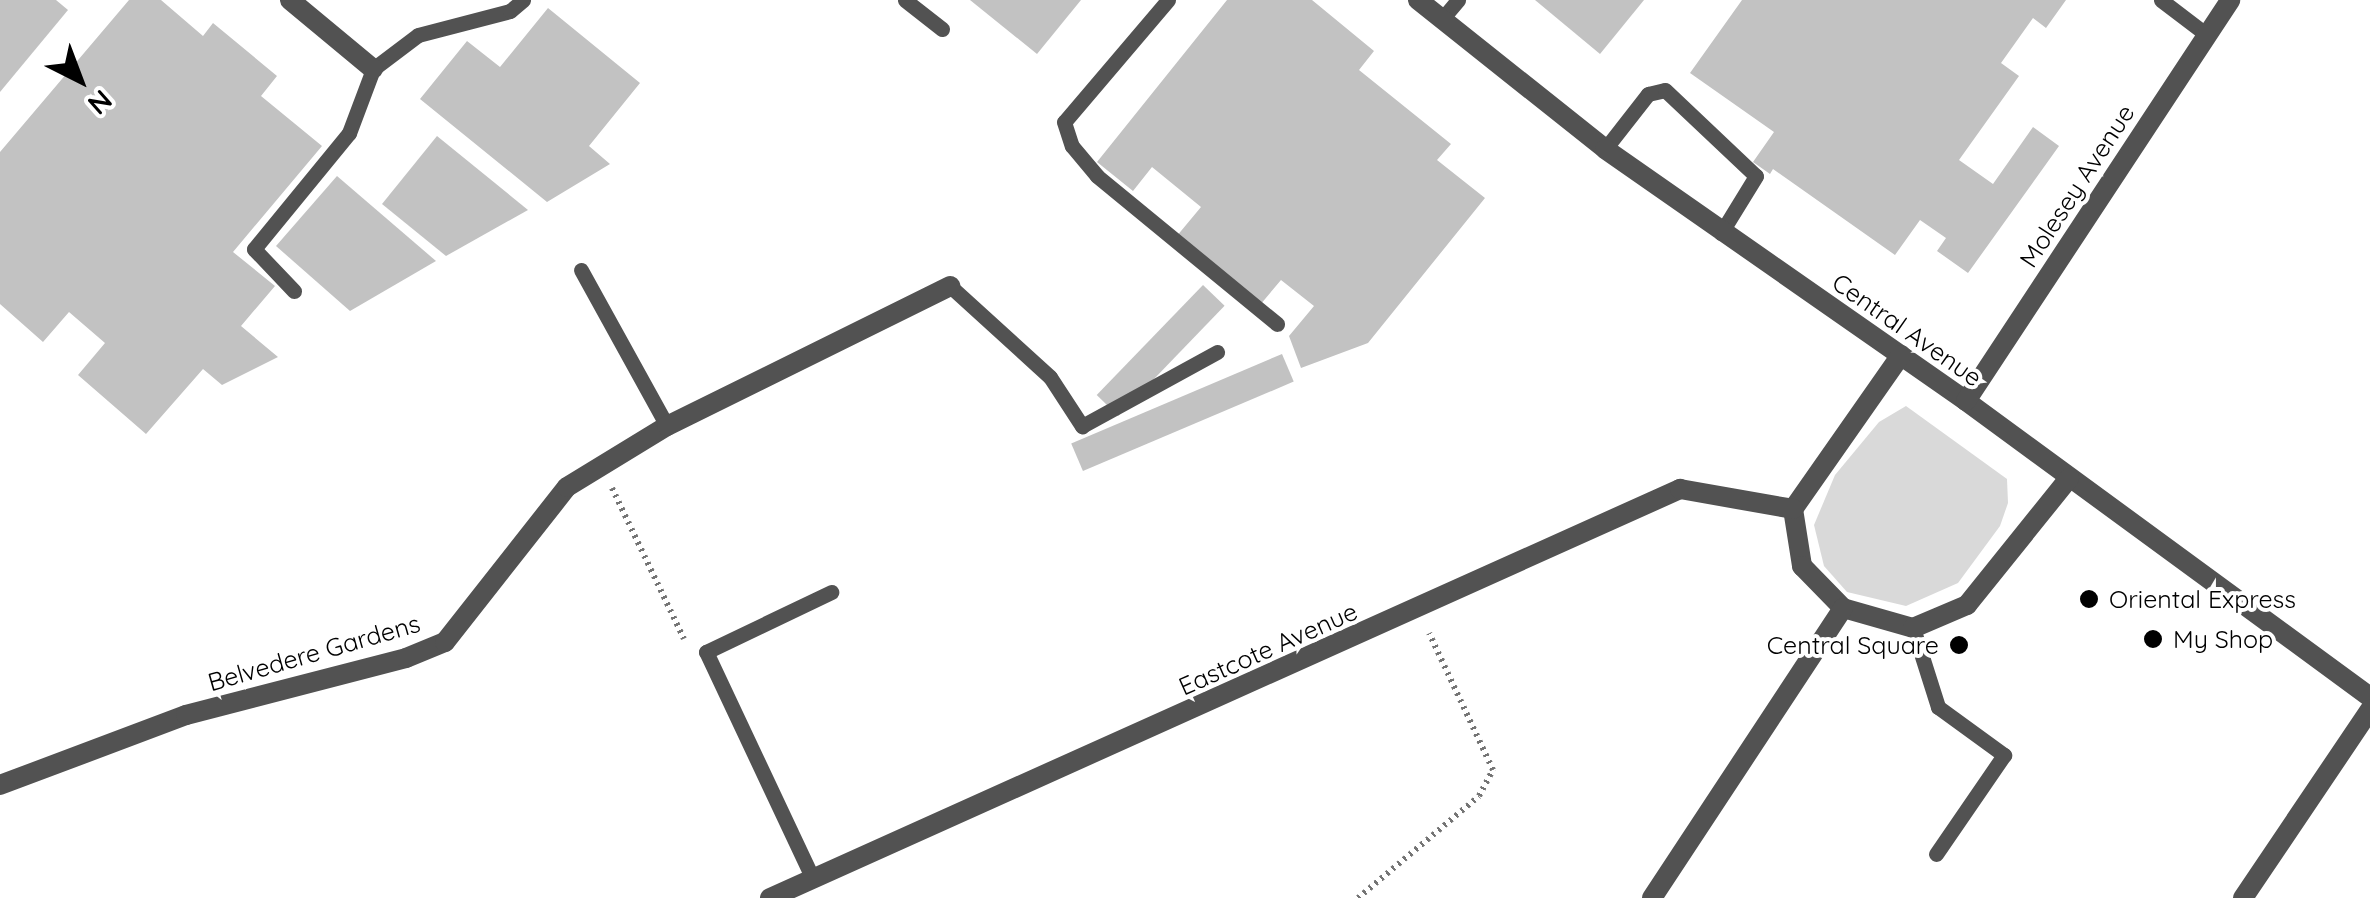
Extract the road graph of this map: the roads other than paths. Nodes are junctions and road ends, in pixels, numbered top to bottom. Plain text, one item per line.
1 (290, 0) edge
2 (522, 0) edge
3 (905, 0) edge
4 (1168, 0) edge
5 (1418, 0) edge
6 (1458, 0) edge
7 (2161, 0) edge
8 (2230, 0) edge
9 (1442, 19) junction
10 (942, 29) dead end
11 (2207, 34) junction
12 (373, 69) junction
13 (1605, 149) junction
14 (1721, 232) junction
15 (580, 270) dead end
16 (950, 286) joint
17 (294, 291) dead end
18 (1277, 324) dead end
19 (1218, 352) dead end
20 (1901, 355) junction
21 (1966, 400) junction
22 (666, 426) junction
23 (2068, 478) junction
24 (1793, 509) junction
25 (831, 592) dead end
26 (1844, 608) junction
27 (1914, 628) junction
28 (2370, 697) edge
29 (2370, 710) edge
30 (0, 785) edge
31 (1936, 854) dead end
32 (813, 879) junction
33 (770, 898) edge
34 (1652, 898) edge
35 (2243, 898) edge

1 - 12 street
2 - 12 lane
3 - 10 lane
4 - 18 lane
5 - 9 street, Central Avenue
6 - 9 lane
7 - 11 lane
8 - 11 street, Molesey Avenue
9 - 13 street, Central Avenue
11 - 21 street, Molesey Avenue
12 - 17 lane
13 - 14 street, Central Avenue
13 - 14 lane
14 - 20 street, Central Avenue
15 - 22 lane
16 - 19 lane
16 - 22 street, Belvedere Gardens
20 - 21 street, Central Avenue
20 - 24 street
21 - 23 street, Central Avenue
22 - 30 street, Belvedere Gardens
23 - 27 street
23 - 28 street, Central Avenue
24 - 26 street
24 - 32 street, Eastcote Avenue
25 - 32 lane
26 - 27 street
26 - 34 street
27 - 31 lane
29 - 35 street
32 - 33 street, Eastcote Avenue

